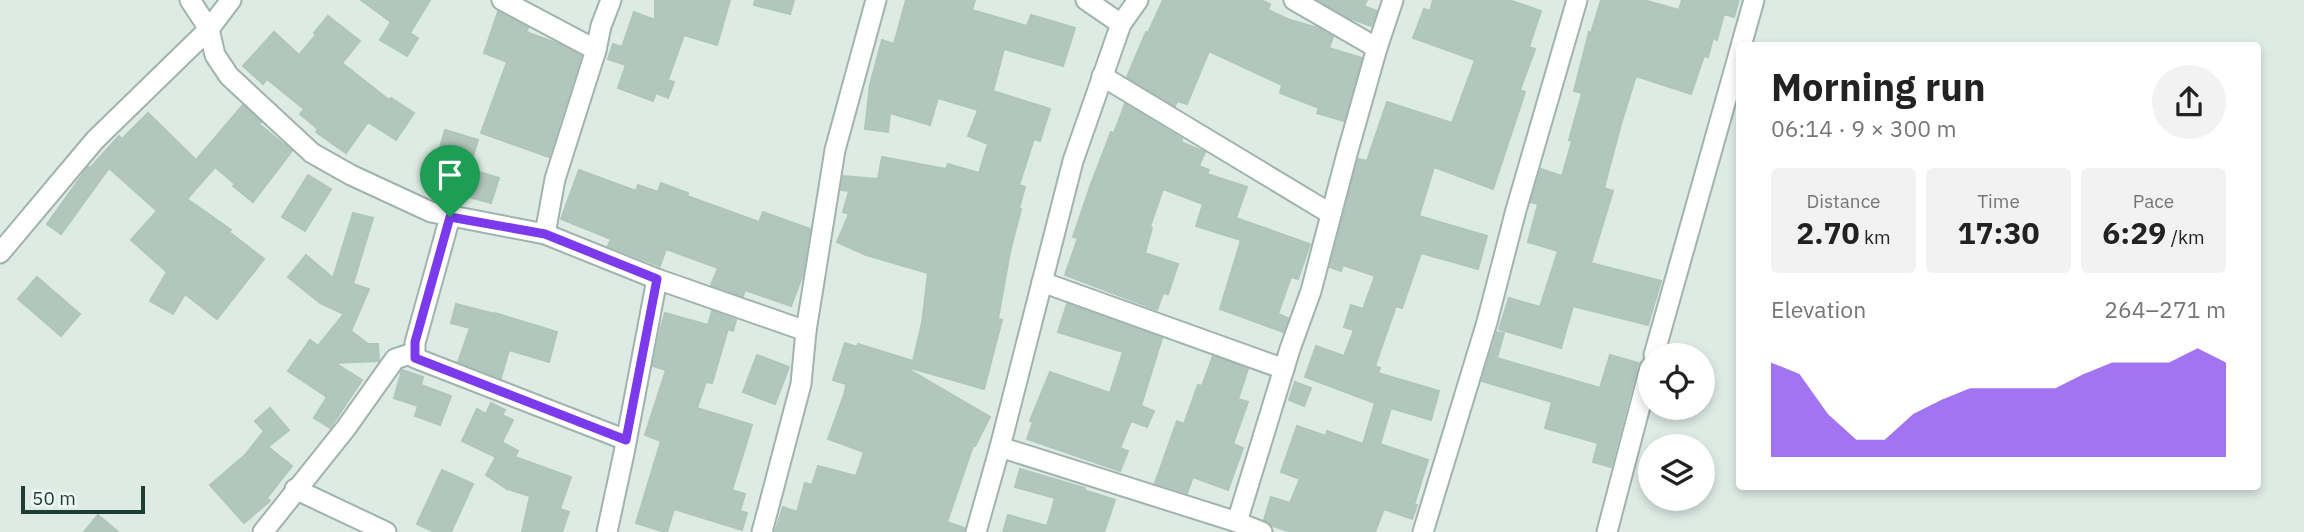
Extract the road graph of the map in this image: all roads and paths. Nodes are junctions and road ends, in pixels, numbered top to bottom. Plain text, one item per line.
1 (191, 0) edge
2 (231, 0) edge
3 (502, 0) edge
4 (611, 0) edge
5 (876, 0) edge
6 (1086, 0) edge
7 (1138, 0) edge
8 (1294, 0) edge
9 (1393, 0) edge
10 (1577, 0) edge
11 (1754, 0) edge
12 (1121, 24) junction
13 (209, 29) junction
14 (1742, 42) edge
15 (1377, 48) junction
16 (596, 50) junction
17 (1736, 62) edge
18 (1102, 76) junction
19 (1331, 214) junction
20 (450, 217) junction
21 (545, 234) junction
22 (0, 253) edge
23 (657, 279) junction
24 (1042, 282) junction
25 (806, 331) junction
26 (1657, 343) edge
27 (413, 353) junction
28 (1284, 369) junction
29 (1638, 415) edge
30 (626, 440) junction
31 (1000, 447) junction
32 (295, 489) junction
33 (1237, 522) junction
34 (263, 532) edge
35 (386, 532) edge
36 (607, 532) edge
37 (762, 532) edge
38 (976, 532) edge
39 (1262, 532) edge
40 (1423, 532) edge
41 (1608, 532) edge

1 - 13 street
2 - 13 street
3 - 16 street
4 - 16 street
5 - 25 street
6 - 12 street
7 - 12 street
8 - 15 street
9 - 15 street
10 - 40 street
11 - 14 street
12 - 18 street
13 - 20 street
13 - 22 street
15 - 19 street
16 - 21 street
17 - 26 street
18 - 19 street
18 - 24 street
19 - 28 street
20 - 21 street
20 - 27 street
21 - 23 street
23 - 25 street
23 - 30 street
24 - 28 street
24 - 31 street
25 - 37 street
27 - 30 street
27 - 32 street
28 - 33 street
29 - 41 street
30 - 36 street
31 - 33 street
31 - 38 street
32 - 34 street
32 - 35 street
33 - 39 street

